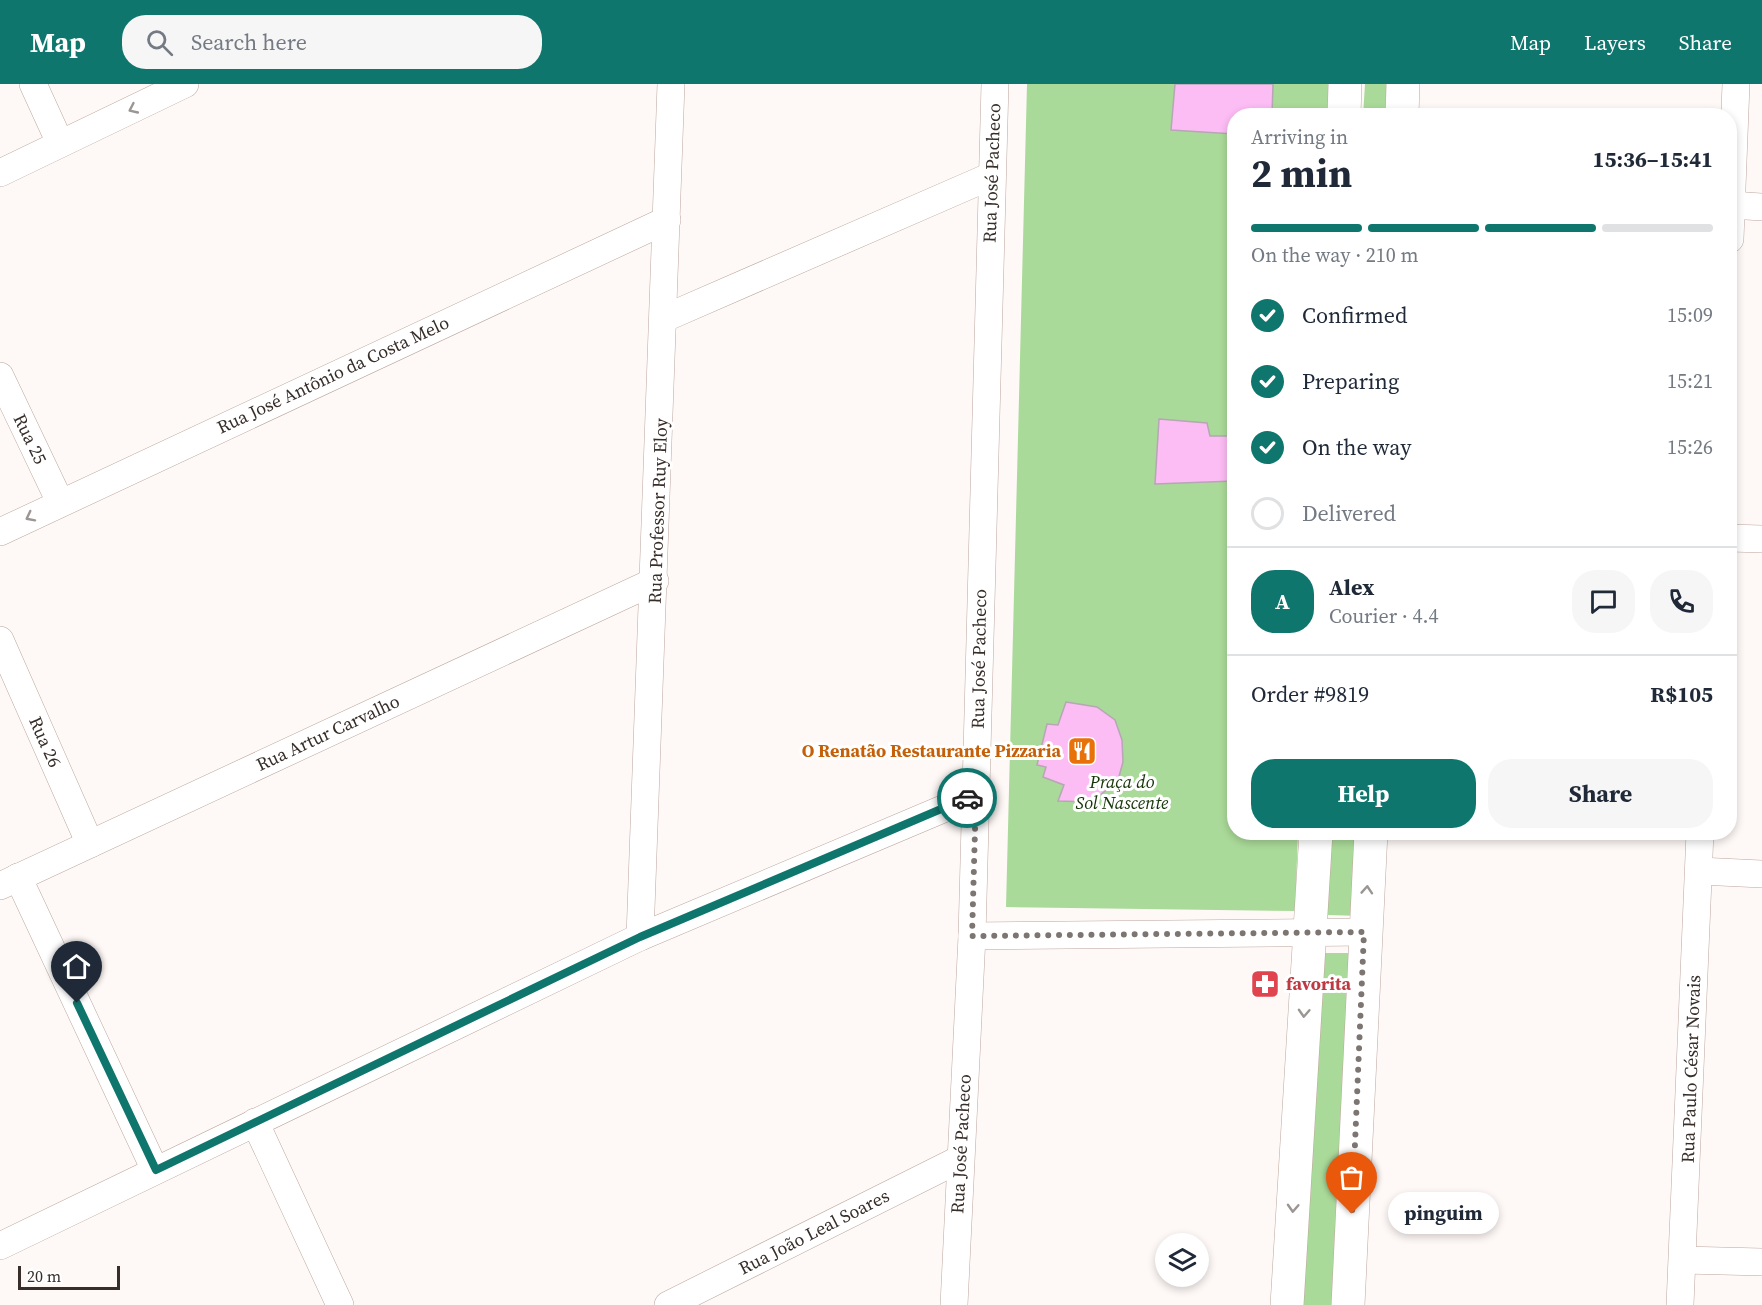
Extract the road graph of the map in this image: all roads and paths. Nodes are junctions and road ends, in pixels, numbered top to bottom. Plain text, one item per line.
1 (33, 84) edge
2 (185, 84) edge
3 (671, 84) edge
4 (995, 84) edge
5 (1345, 84) edge
6 (1403, 84) edge
7 (1736, 84) edge
8 (1344, 108) edge
9 (1402, 108) edge
10 (1735, 108) edge
11 (60, 143) junction
12 (0, 173) edge
13 (991, 176) junction
14 (1737, 205) edge
15 (1762, 207) edge
16 (667, 220) junction
17 (665, 318) junction
18 (0, 376) edge
19 (60, 502) junction
20 (0, 532) edge
21 (1737, 538) edge
22 (1762, 539) edge
23 (655, 581) junction
24 (0, 640) edge
25 (976, 795) junction
26 (1315, 840) edge
27 (1370, 840) edge
28 (1700, 840) edge
29 (90, 843) junction
30 (1699, 871) junction
31 (1762, 874) edge
32 (9, 882) edge
33 (1364, 932) junction
34 (1309, 934) junction
35 (972, 936) junction
36 (640, 937) junction
37 (255, 1122) junction
38 (960, 1159) junction
39 (156, 1170) junction
40 (0, 1246) edge
41 (1683, 1260) junction
42 (1762, 1262) edge
43 (340, 1305) edge
44 (668, 1305) edge
45 (954, 1305) edge
46 (1287, 1305) edge
47 (1348, 1305) edge
48 (1680, 1305) edge

1 - 11 street
2 -> 11 street
3 - 16 street, Rua Professor Ruy Eloy
4 - 13 street, Rua José Pacheco
5 - 8 street
6 - 9 street
7 - 10 street
11 - 12 street
13 - 17 street
13 - 25 street, Rua José Pacheco
14 - 15 street
16 - 17 street, Rua Professor Ruy Eloy
16 - 19 street, Rua José Antônio da Costa Melo
17 - 23 street, Rua Professor Ruy Eloy
18 - 19 street, Rua 25
19 -> 20 street, Rua José Antônio da Costa Melo
21 - 22 street
23 - 29 street, Rua Artur Carvalho
23 - 36 street, Rua Professor Ruy Eloy
24 - 29 street, Rua 26
25 - 35 street, Rua José Pacheco
25 - 36 street
26 - 34 street
33 -> 27 street
28 - 30 street, Rua Paulo César Novais
29 - 32 street, Rua Artur Carvalho
30 - 31 street
30 - 41 street, Rua Paulo César Novais
32 - 39 street
33 - 34 street
33 - 47 street
34 - 35 street
34 -> 46 street
35 - 38 street, Rua José Pacheco
36 - 37 street
37 - 39 street
37 - 43 street
38 - 44 street, Rua João Leal Soares
38 - 45 street, Rua José Pacheco
39 - 40 street
41 - 42 street
41 - 48 street, Rua Paulo César Novais

